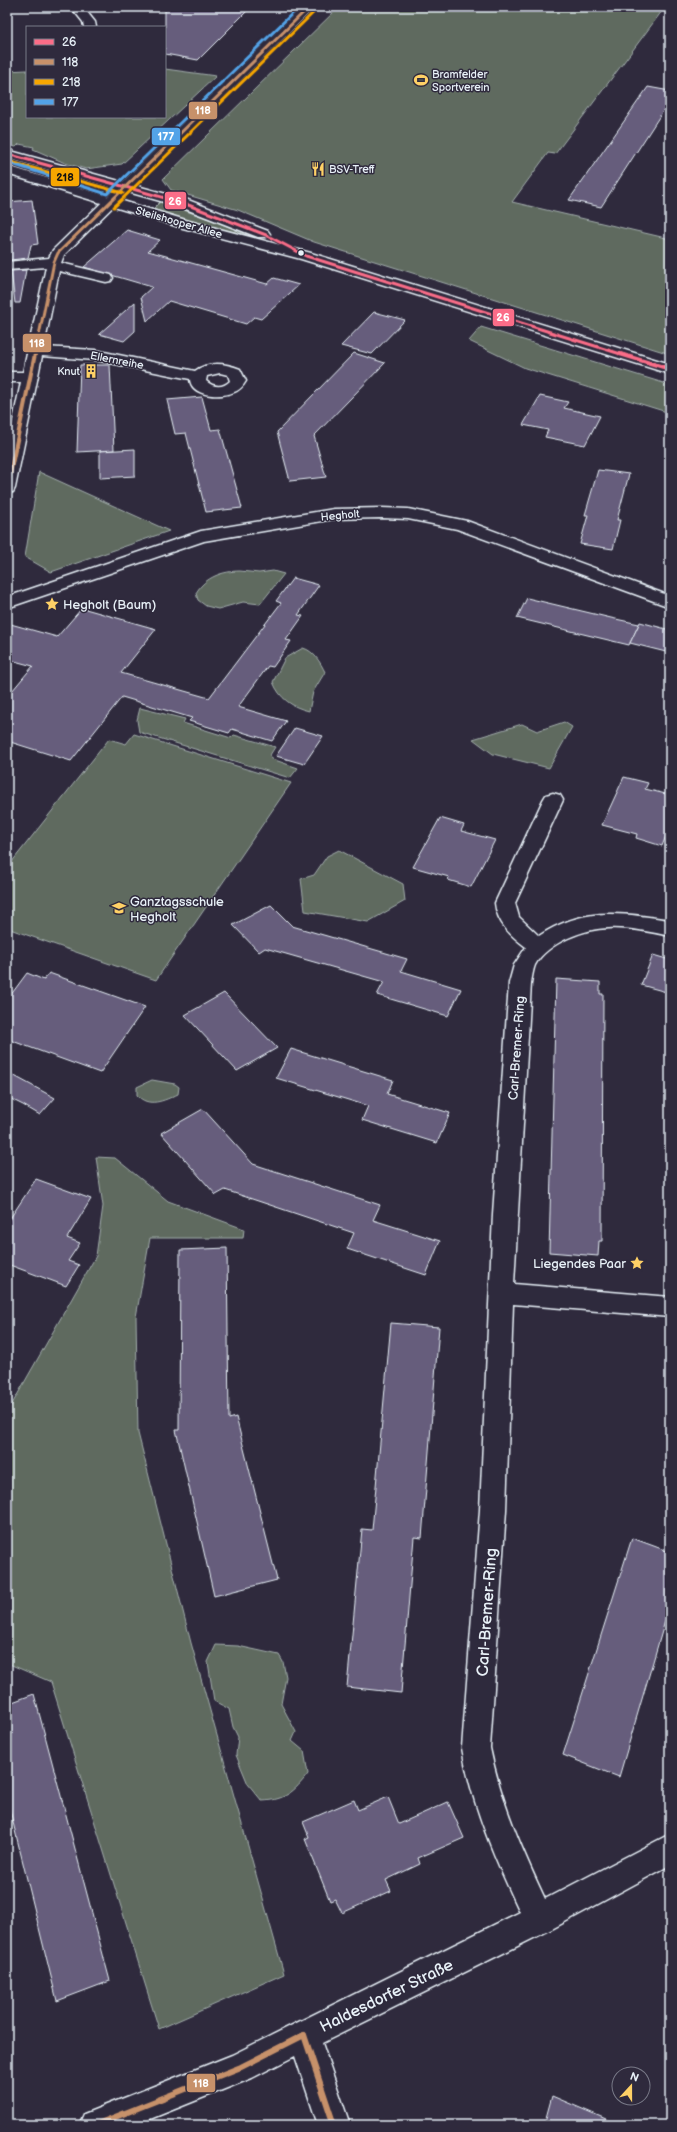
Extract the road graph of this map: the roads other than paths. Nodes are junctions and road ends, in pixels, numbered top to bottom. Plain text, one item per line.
1 (77, 7) edge
2 (309, 7) edge
3 (90, 26) edge
4 (7, 154) edge
5 (7, 170) edge
6 (125, 186) junction
7 (109, 202) junction
8 (306, 256) junction
9 (54, 264) junction
10 (7, 266) edge
11 (106, 278) dead end
12 (35, 351) junction
13 (670, 369) edge
14 (198, 376) dead end
15 (7, 377) edge
16 (29, 377) junction
17 (14, 413) edge
18 (11, 450) edge
19 (7, 488) edge
20 (670, 602) edge
21 (7, 603) edge
22 (553, 800) dead end
23 (670, 928) edge
24 (540, 947) junction
25 (504, 1293) junction
26 (670, 1307) edge
27 (670, 1849) edge
28 (539, 1919) junction
29 (304, 2035) junction
30 (95, 2125) edge
31 (334, 2125) edge

1 - 3 street
2 - 6 street
4 - 6 street, Steilshooper Allee
5 - 7 street, Steilshooper Allee
6 - 7 street
6 - 8 street, Steilshooper Allee
7 - 8 street, Steilshooper Allee
7 - 9 street
8 - 13 street, Steilshooper Allee
9 - 10 street
9 - 11 street
9 - 12 street
12 - 14 street, Ellernreihe
12 - 16 street
15 - 16 street
16 - 17 street
17 - 18 street
18 - 19 street
20 - 21 street, Hegholt
22 - 24 street
23 - 24 street, Carl-Bremer-Ring
24 - 25 street, Carl-Bremer-Ring
25 - 26 street
25 - 28 street, Carl-Bremer-Ring
27 - 28 street, Haldesdorfer Straße
28 - 29 street, Haldesdorfer Straße
29 - 30 street, Haldesdorfer Straße
29 - 31 street

